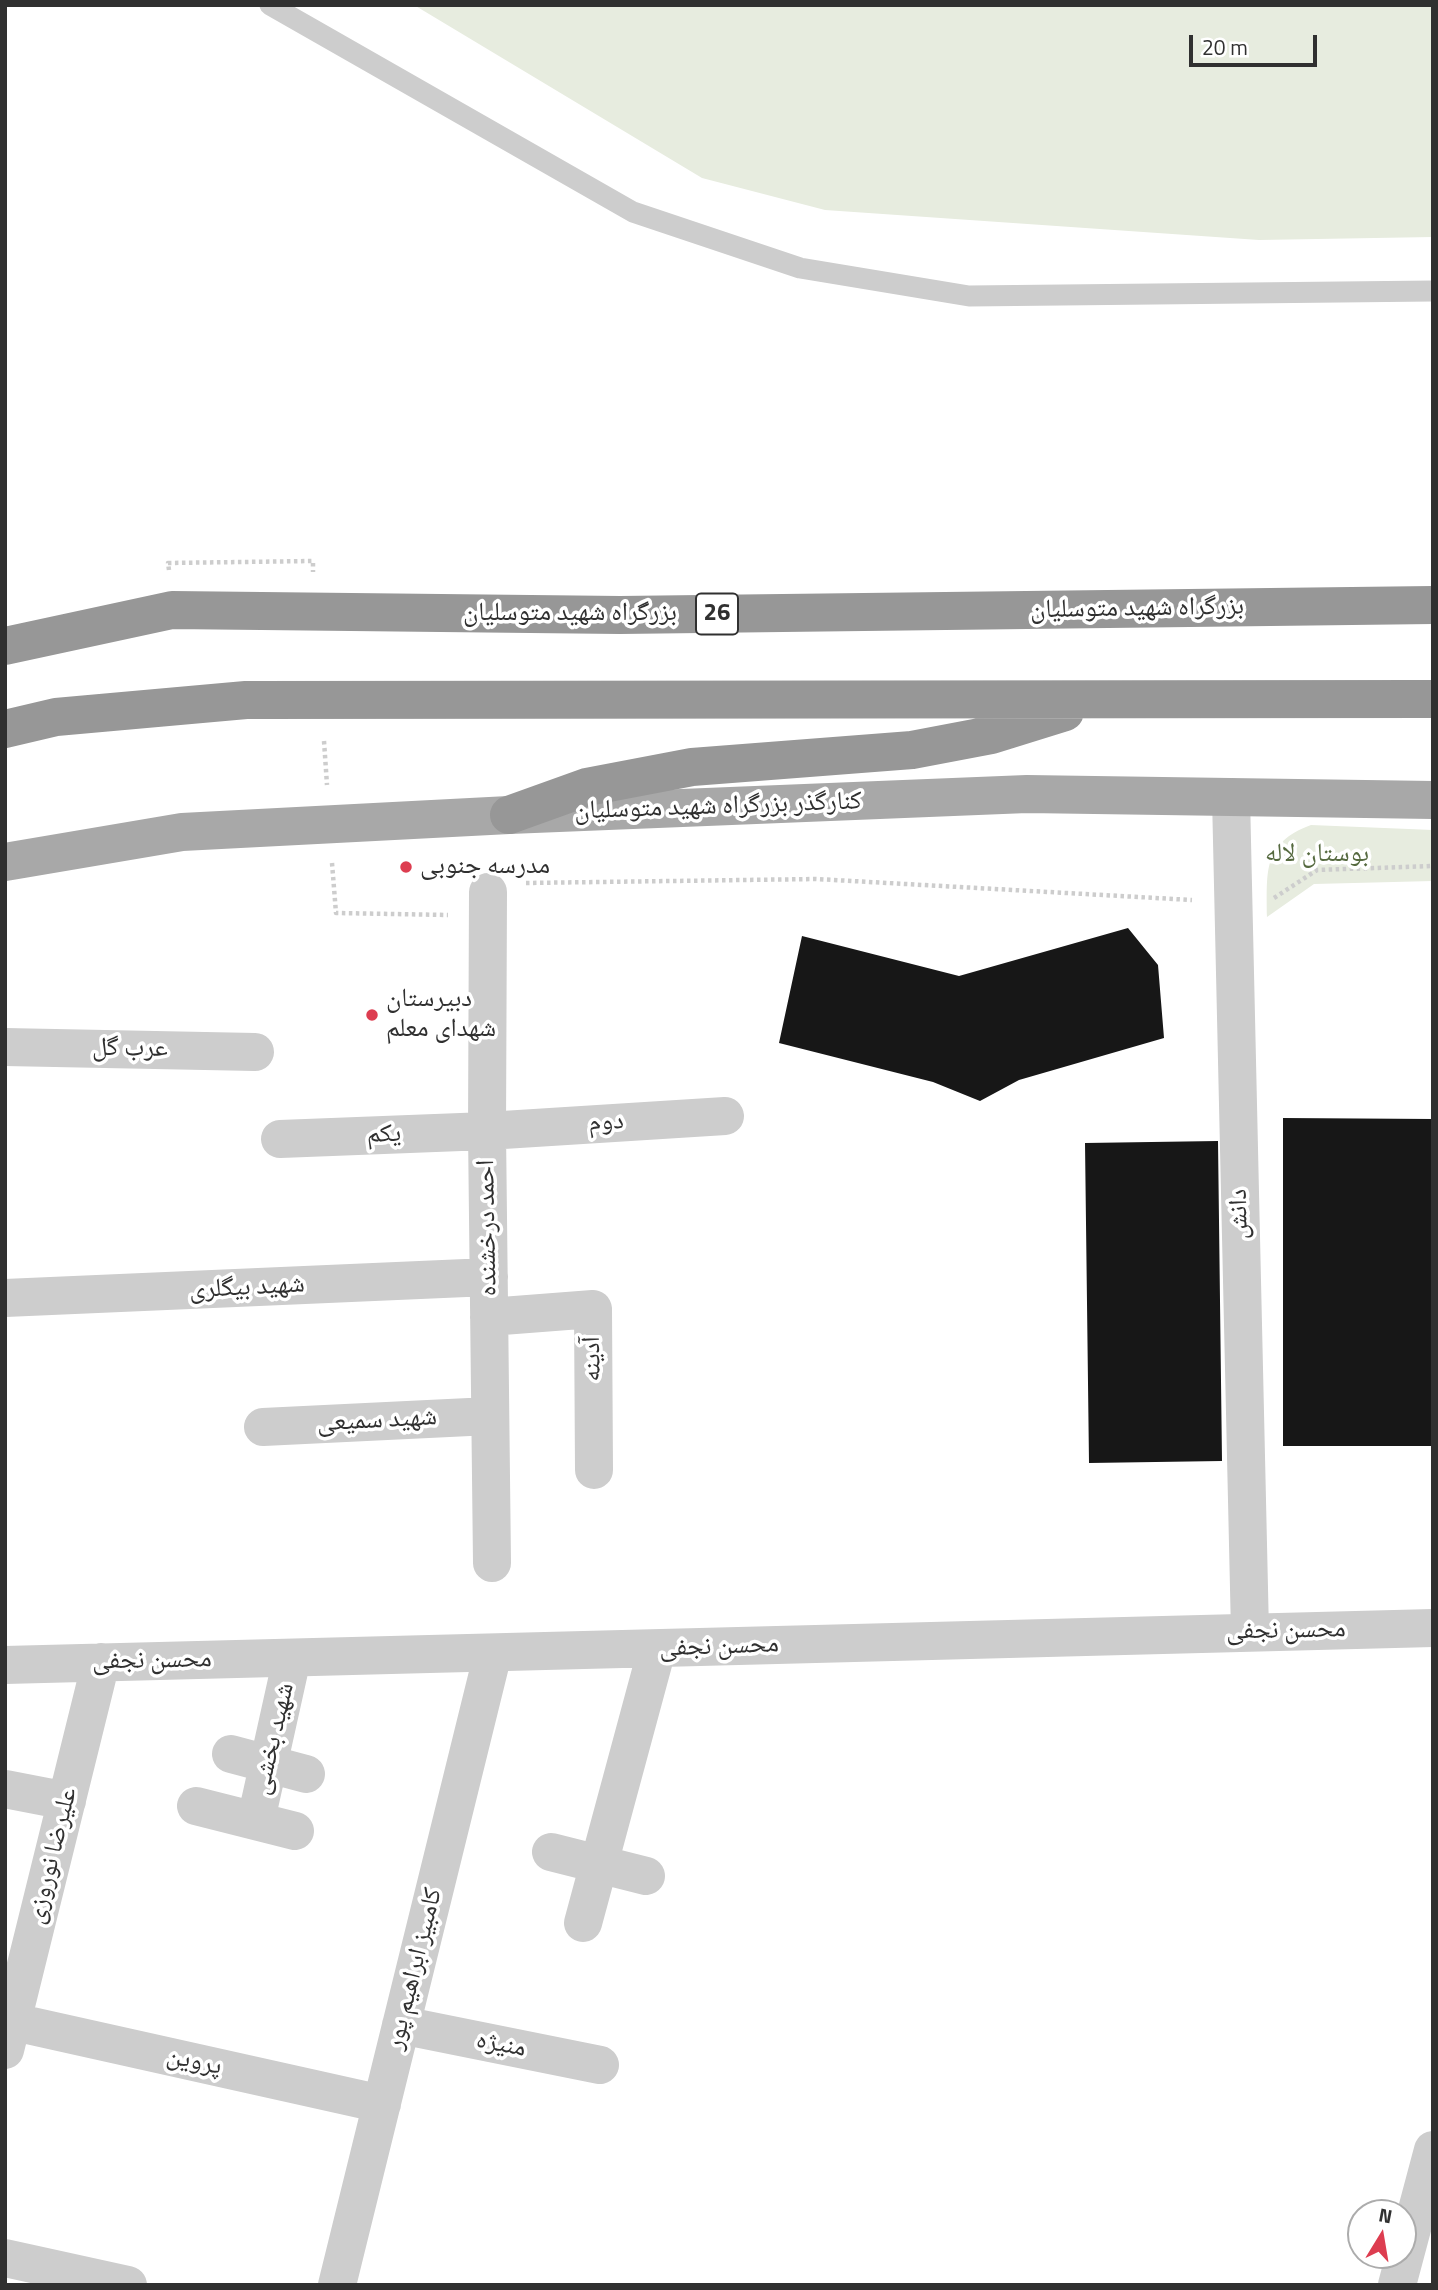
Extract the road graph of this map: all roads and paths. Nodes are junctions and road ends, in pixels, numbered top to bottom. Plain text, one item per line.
1 (270, 5) edge
2 (1433, 291) edge
3 (313, 561) dead end
4 (168, 563) dead end
5 (1433, 606) edge
6 (5, 646) edge
7 (1433, 699) edge
8 (1100, 701) junction
9 (5, 729) edge
10 (1231, 797) junction
11 (1433, 800) edge
12 (509, 815) junction
13 (5, 862) edge
14 (1433, 866) edge
15 (488, 892) joint
16 (1274, 898) dead end
17 (1192, 900) dead end
18 (336, 913) dead end
19 (457, 915) dead end
20 (5, 1047) edge
21 (255, 1052) dead end
22 (725, 1116) dead end
23 (487, 1131) junction
24 (280, 1139) dead end
25 (489, 1277) junction
26 (5, 1298) edge
27 (489, 1317) junction
28 (490, 1416) junction
29 (263, 1427) dead end
30 (594, 1469) dead end
31 (492, 1563) dead end
32 (1433, 1628) edge
33 (1250, 1632) junction
34 (657, 1649) junction
35 (493, 1653) junction
36 (292, 1658) junction
37 (101, 1662) junction
38 (5, 1665) edge
39 (231, 1754) dead end
40 (269, 1762) junction
41 (306, 1774) dead end
42 (5, 1789) edge
43 (67, 1801) junction
44 (196, 1806) dead end
45 (256, 1819) junction
46 (295, 1831) dead end
47 (551, 1852) dead end
48 (599, 1864) junction
49 (646, 1876) dead end
50 (583, 1923) dead end
51 (401, 2025) junction
52 (8, 2031) edge
53 (600, 2065) dead end
54 (382, 2104) junction
55 (1433, 2150) edge
56 (1421, 2237) edge
57 (5, 2258) edge
58 (128, 2285) edge
59 (337, 2285) edge
60 (1397, 2285) edge

1 - 2 lane
3 - 4 path
5 - 6 highway, بزرگراه شهید متوسلیان / 26
7 - 8 highway
8 - 9 highway
8 - 12 highway
10 - 11 main road, کنارگذر بزرگراه شهید متوسلیان
10 - 12 main road, کنارگذر بزرگراه شهید متوسلیان
10 - 33 street, دانش
12 - 13 main road, کنارگذر بزرگراه شهید متوسلیان
14 - 16 path
15 - 17 path
15 - 23 street, احمد درخشنده
18 - 19 path
20 - 21 street, عرب گل
22 - 23 street, دوم
23 - 24 street, یکم
23 - 25 street, احمد درخشنده
25 - 26 street, شهید بیگلری
25 - 27 street, احمد درخشنده
27 - 28 street, احمد درخشنده
27 - 30 street, آدینه
28 - 29 street, شهید سمیعی
28 - 31 street, احمد درخشنده
32 - 33 street, محسن نجفی
33 - 34 street, محسن نجفی
34 - 35 street, محسن نجفی
34 - 48 street
35 - 36 street, محسن نجفی
35 - 51 street, کامبیز ابراهیم پور
36 - 37 street, محسن نجفی
36 - 40 street, شهید بخشی
37 - 38 street, محسن نجفی
37 - 43 street, علیرضا نوروزی
39 - 40 street
40 - 41 street
40 - 45 street, شهید بخشی
42 - 43 street
43 - 52 street, علیرضا نوروزی
44 - 45 street
45 - 46 street
47 - 48 street
48 - 49 street
48 - 50 street
51 - 53 street, منیژه
51 - 54 street, کامبیز ابراهیم پور
52 - 54 street, پروین
54 - 59 street, کامبیز ابراهیم پور
55 - 56 street
56 - 60 street
57 - 58 street

